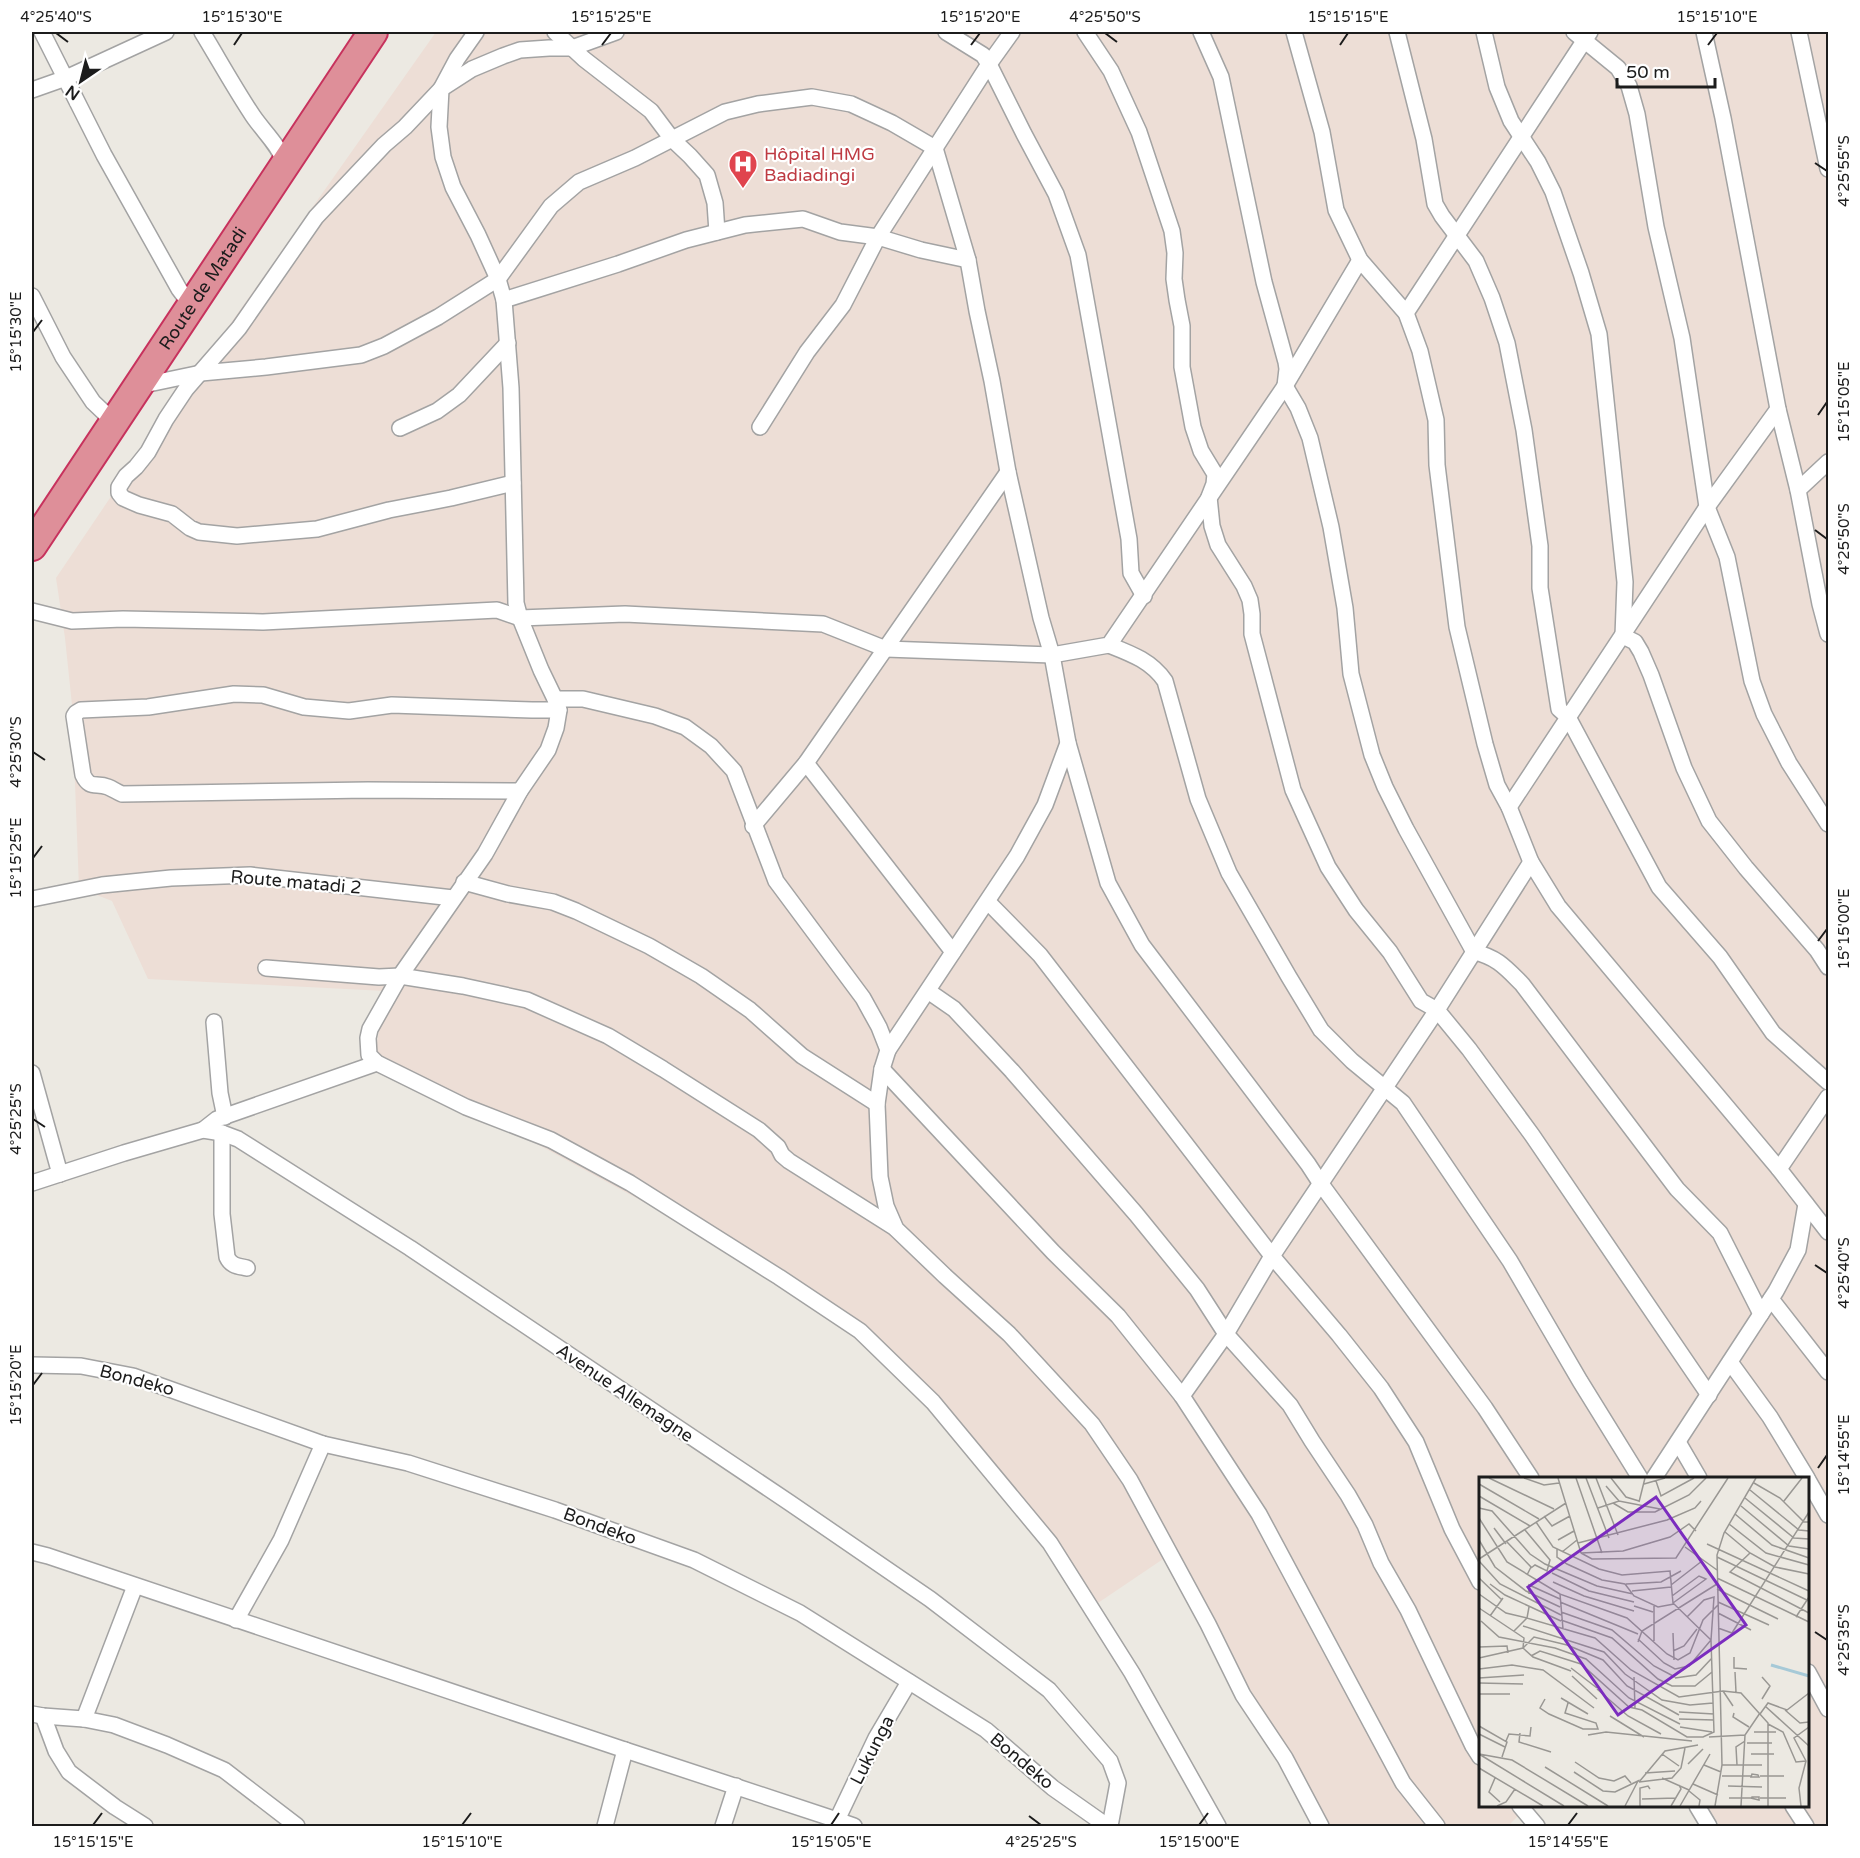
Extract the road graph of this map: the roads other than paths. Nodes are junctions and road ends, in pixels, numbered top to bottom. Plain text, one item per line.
1 (42, 32) edge
2 (166, 32) edge
3 (202, 32) edge
4 (373, 32) edge
5 (476, 32) edge
6 (555, 32) edge
7 (616, 32) edge
8 (946, 32) edge
9 (1012, 32) edge
10 (1085, 32) edge
11 (1201, 32) edge
12 (1294, 32) edge
13 (1397, 32) edge
14 (1484, 32) edge
15 (1704, 32) edge
16 (1799, 32) edge
17 (1583, 35) edge
18 (572, 48) junction
19 (989, 64) junction
20 (66, 78) junction
21 (441, 89) junction
22 (32, 90) edge
23 (1521, 136) junction
24 (672, 139) junction
25 (935, 148) junction
26 (285, 163) junction
27 (1828, 169) edge
28 (717, 232) junction
29 (1457, 236) junction
30 (878, 237) junction
31 (968, 260) junction
32 (1360, 261) junction
33 (498, 279) junction
34 (32, 296) edge
35 (504, 300) junction
36 (192, 305) junction
37 (1406, 313) junction
38 (508, 343) junction
39 (201, 373) junction
40 (138, 386) junction
41 (1285, 386) junction
42 (1778, 409) junction
43 (114, 422) junction
44 (760, 427) dead end
45 (400, 428) dead end
46 (1828, 462) edge
47 (1008, 472) junction
48 (513, 483) junction
49 (1798, 490) junction
50 (1209, 497) junction
51 (1707, 507) junction
52 (32, 542) edge
53 (1144, 596) junction
54 (32, 611) edge
55 (520, 618) junction
56 (1828, 634) edge
57 (1623, 636) junction
58 (1109, 645) junction
59 (886, 649) junction
60 (1052, 655) junction
61 (557, 704) junction
62 (1568, 717) junction
63 (1068, 743) junction
64 (806, 763) junction
65 (520, 791) junction
66 (1509, 807) junction
67 (1828, 824) edge
68 (753, 826) junction
69 (1531, 862) junction
70 (464, 882) junction
71 (453, 898) junction
72 (32, 899) edge
73 (988, 902) junction
74 (953, 952) junction
75 (1474, 952) junction
76 (1828, 967) edge
77 (266, 968) dead end
78 (400, 976) junction
79 (928, 991) junction
80 (1437, 1010) junction
81 (214, 1022) dead end
82 (888, 1050) junction
83 (377, 1063) junction
84 (882, 1068) junction
85 (32, 1073) edge
86 (1828, 1082) edge
87 (1386, 1088) junction
88 (1828, 1097) edge
89 (878, 1104) junction
90 (225, 1117) junction
91 (203, 1130) junction
92 (222, 1133) junction
93 (1779, 1169) junction
94 (60, 1174) junction
95 (32, 1183) edge
96 (1321, 1184) junction
97 (1806, 1204) junction
98 (896, 1229) junction
99 (1828, 1232) edge
100 (1272, 1256) junction
101 (247, 1268) dead end
102 (1771, 1299) junction
103 (1761, 1314) junction
104 (1226, 1334) junction
105 (1730, 1362) junction
106 (32, 1365) edge
107 (1828, 1372) edge
108 (1708, 1395) junction
109 (1182, 1396) junction
110 (1678, 1442) junction
111 (323, 1444) junction
112 (1529, 1477) edge
113 (1639, 1477) edge
114 (1655, 1477) edge
115 (1698, 1477) edge
116 (1806, 1477) edge
117 (1809, 1482) edge
118 (1828, 1515) edge
119 (32, 1552) edge
120 (1479, 1580) edge
121 (135, 1586) junction
122 (236, 1620) junction
123 (1809, 1674) edge
124 (909, 1682) junction
125 (1828, 1709) edge
126 (38, 1715) edge
127 (84, 1719) junction
128 (625, 1750) junction
129 (1479, 1755) edge
130 (736, 1786) junction
131 (1521, 1807) edge
132 (1698, 1807) edge
133 (1794, 1807) edge
134 (837, 1823) edge
135 (145, 1827) edge
136 (297, 1827) edge
137 (605, 1827) edge
138 (723, 1827) edge
139 (854, 1827) edge
140 (1109, 1827) edge
141 (1218, 1827) edge
142 (1321, 1827) edge
143 (1437, 1827) edge
144 (1538, 1827) edge
145 (1709, 1827) edge
146 (1806, 1827) edge

1 - 20 street
2 - 20 street
3 - 26 street
4 - 26 highway, Route de Matadi
5 - 21 street
6 - 18 street
7 - 18 street
8 - 19 street
9 - 19 street
10 - 50 street
11 - 41 street
12 - 32 street
13 - 29 street
14 - 23 street
15 - 42 street
16 - 27 street
17 - 23 street
17 - 51 street
18 - 21 street
18 - 24 street
19 - 25 street
19 - 53 street
20 - 22 street
20 - 36 street
21 - 33 street
21 - 39 street
23 - 29 street
23 - 57 street
24 - 25 street
24 - 28 street
24 - 33 street
25 - 30 street
25 - 31 street
26 - 36 highway, Route de Matadi
28 - 30 street
28 - 35 street
29 - 37 street
29 - 62 street
30 - 31 street
30 - 44 street
31 - 47 street
32 - 37 street
32 - 41 street
33 - 35 street
33 - 39 street
34 - 43 street
35 - 38 street
36 - 40 highway, Route de Matadi
37 - 66 street
38 - 45 street
38 - 48 street
39 - 40 street
39 - 48 street
40 - 43 highway, Route de Matadi
41 - 50 street
41 - 75 street
42 - 49 street
42 - 51 street
43 - 52 highway, Route de Matadi
46 - 49 street
47 - 59 street
47 - 60 street
48 - 55 street
49 - 56 street
50 - 53 street
50 - 80 street
51 - 57 street
51 - 67 street
53 - 58 street
54 - 55 street
55 - 59 street
55 - 61 street
57 - 62 street
57 - 76 street
58 - 60 street
58 - 87 street
59 - 60 street
59 - 64 street
60 - 63 street
61 - 65 street
61 - 65 street
61 - 68 street
62 - 66 street
62 - 86 street
63 - 73 street
63 - 96 street
64 - 68 street
64 - 74 street
65 - 70 street
66 - 69 street
68 - 82 street
69 - 75 street
69 - 93 street
70 - 71 street
70 - 89 street
71 - 72 street, Route matadi 2
71 - 78 street
73 - 74 street
73 - 100 street
74 - 79 street
75 - 80 street
75 - 103 street
77 - 78 street
78 - 83 street
78 - 98 street
79 - 82 street
79 - 104 street
80 - 87 street
80 - 108 street
81 - 90 street
82 - 84 street
83 - 90 street
83 - 141 street
84 - 89 street
84 - 109 street
85 - 94 street
87 - 96 street
87 - 113 street
88 - 93 street
89 - 98 street
90 - 91 street
91 - 92 street, Avenue Allemagne
91 - 94 street, Avenue Allemagne
92 - 101 street
92 - 140 street, Avenue Allemagne
93 - 97 street
94 - 95 street, Avenue Allemagne
96 - 100 street
96 - 112 street
97 - 99 street
97 - 102 street
98 - 142 street
100 - 104 street
100 - 120 street
102 - 103 street
102 - 107 street
103 - 105 street
104 - 109 street
104 - 129 street
105 - 108 street
105 - 116 street
106 - 111 street, Bondeko
108 - 110 street
109 - 143 street
110 - 114 street
110 - 115 street
111 - 122 street
111 - 124 street, Bondeko
117 - 118 street
119 - 121 street
121 - 122 street
121 - 127 street
122 - 128 street
123 - 125 street
124 - 134 street, Lukunga
124 - 140 street, Bondeko
126 - 127 street
126 - 135 street
127 - 136 street
128 - 130 street
128 - 137 street
130 - 134 street
130 - 138 street
131 - 144 street
132 - 145 street
133 - 146 street
134 - 139 street

